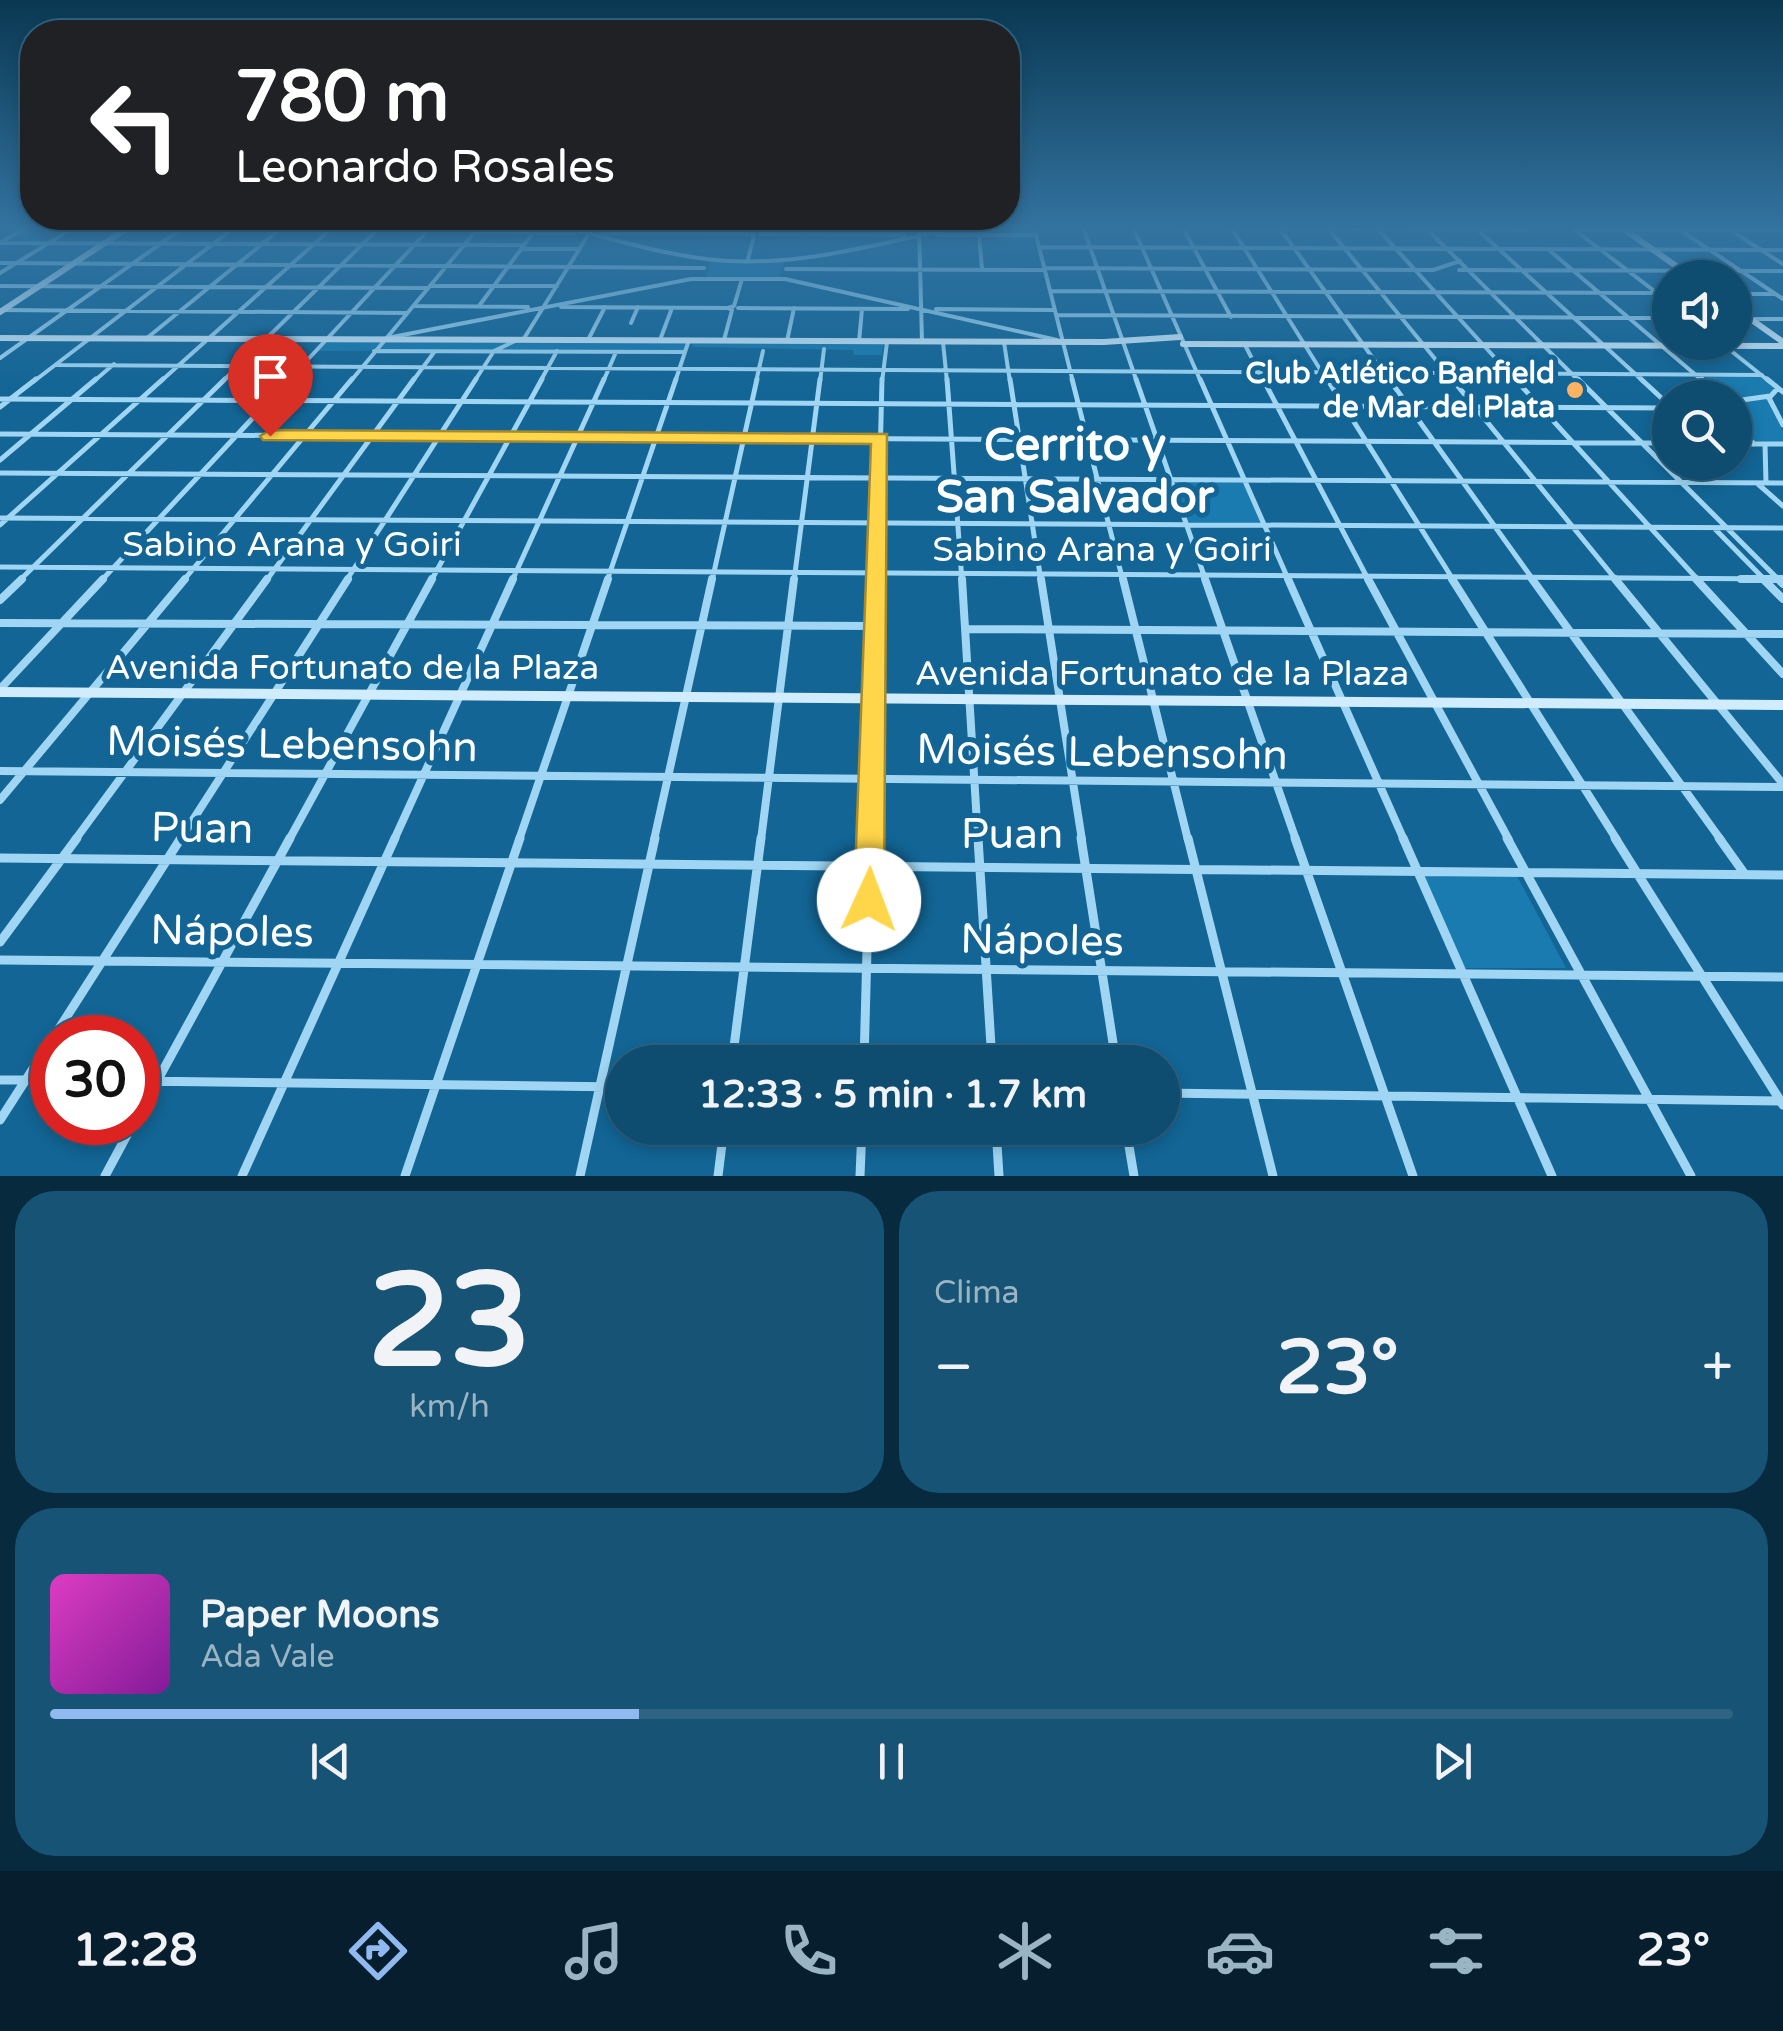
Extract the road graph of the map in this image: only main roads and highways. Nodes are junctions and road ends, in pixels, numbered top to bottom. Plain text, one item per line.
1 (46, 282) edge
2 (1, 311) edge
3 (1752, 321) edge
4 (0, 338) edge
5 (28, 338) road end
6 (384, 339) road end
7 (724, 340) road end
8 (1182, 340) road end
9 (1245, 344) road end
10 (1783, 344) edge
11 (0, 691) edge
12 (1783, 705) edge

1 - 2 main road
3 - 10 main road
4 - 5 main road
6 - 7 main road
8 - 9 main road
11 - 12 main road, Avenida Fortunato de la Plaza

